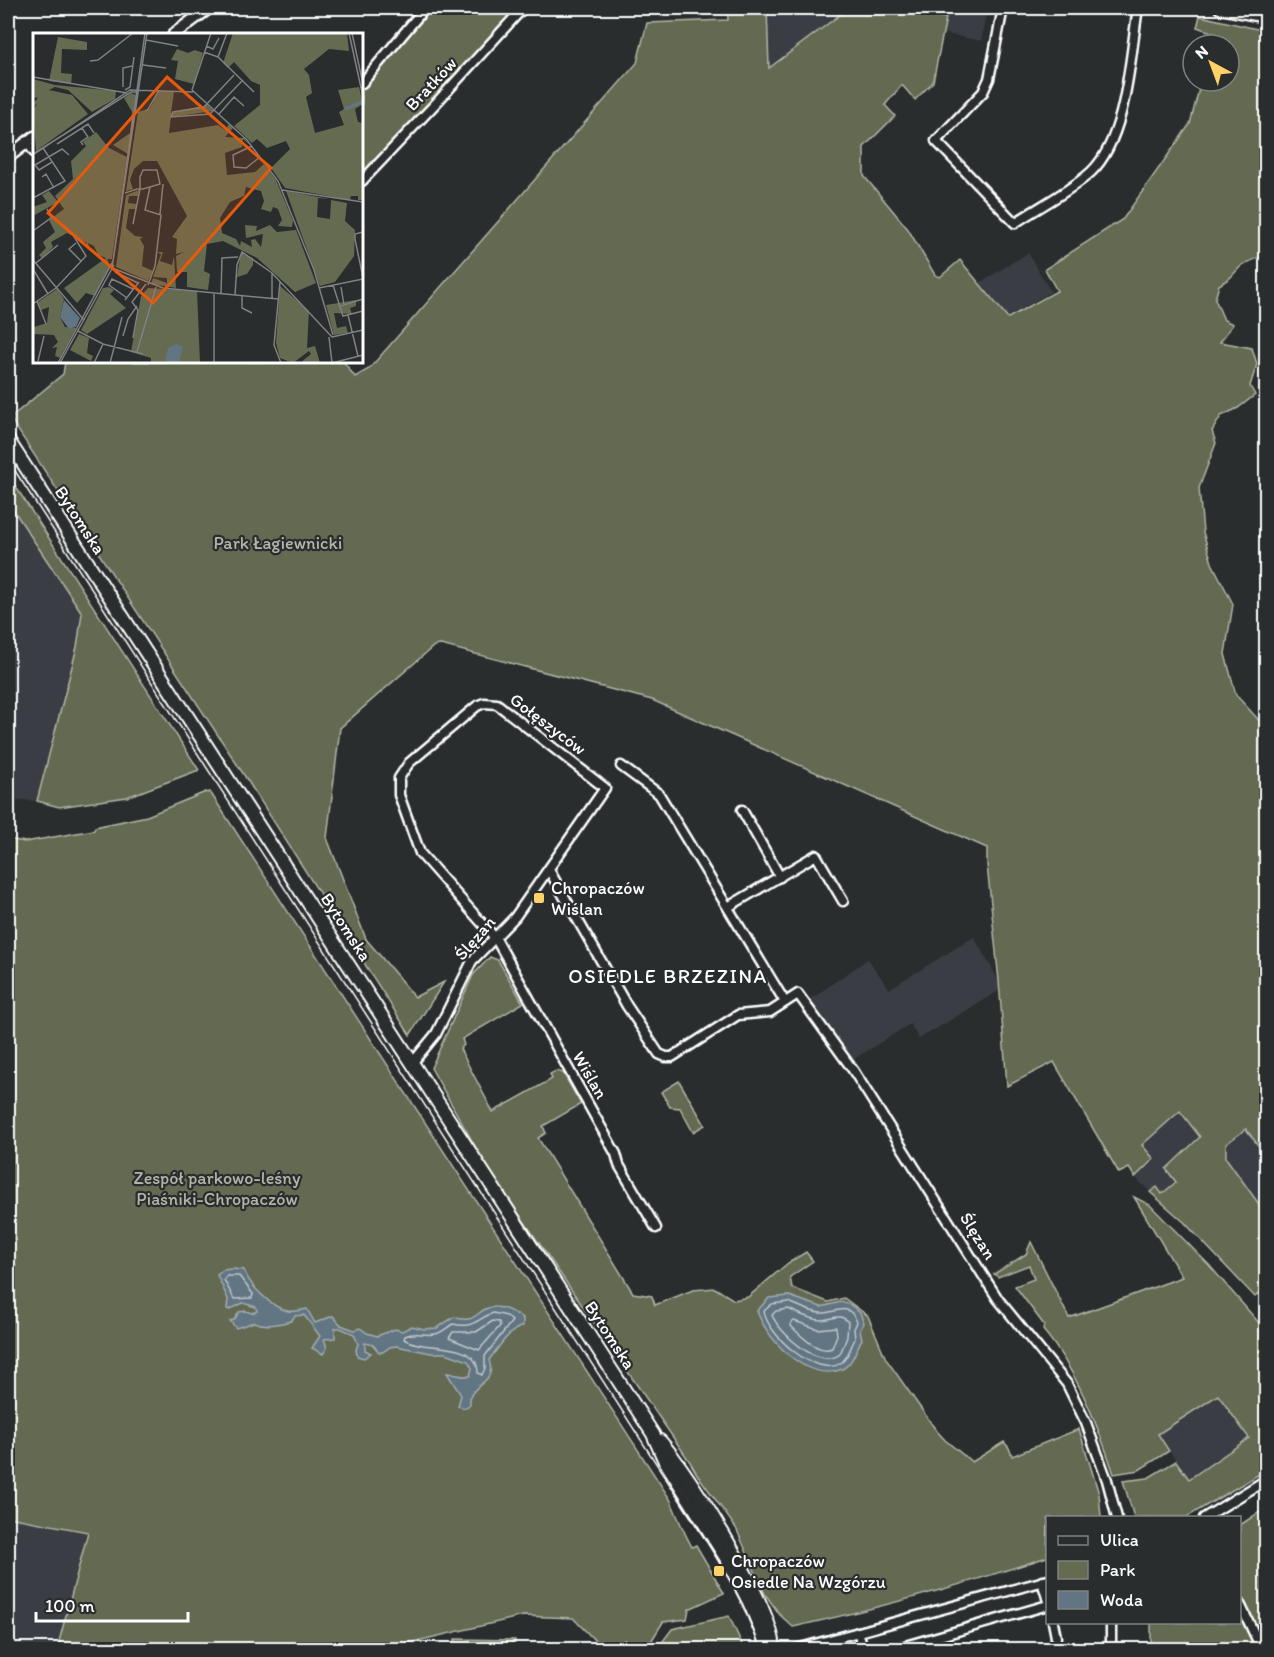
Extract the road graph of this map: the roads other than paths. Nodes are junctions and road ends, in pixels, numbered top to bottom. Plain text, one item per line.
1 (209, 8) edge
2 (425, 8) edge
3 (523, 8) edge
4 (1003, 8) edge
5 (1138, 8) edge
6 (1220, 8) edge
7 (1266, 17) edge
8 (175, 33) edge
9 (363, 82) edge
10 (31, 140) edge
11 (8, 157) edge
12 (363, 180) edge
13 (8, 440) edge
14 (621, 766) dead end
15 (604, 788) joint
16 (742, 810) dead end
17 (549, 870) junction
18 (780, 877) junction
19 (843, 901) dead end
20 (728, 907) junction
21 (496, 939) junction
22 (785, 1002) junction
23 (414, 1062) junction
24 (656, 1228) dead end
25 (652, 1434) junction
26 (1266, 1480) edge
27 (1116, 1516) edge
28 (1207, 1516) edge
29 (1045, 1581) edge
30 (1046, 1603) edge
31 (1241, 1608) edge
32 (1053, 1624) edge
33 (1111, 1624) edge
34 (858, 1632) junction
35 (769, 1650) edge
36 (774, 1650) edge
37 (792, 1650) edge
38 (864, 1650) edge
39 (891, 1650) edge
40 (1054, 1650) edge
41 (1111, 1650) edge
42 (1262, 1650) edge

1 - 8 street
2 - 9 street
3 - 12 street, Bratków
4 - 5 street
6 - 7 street
10 - 11 street
13 - 23 main road, Bytomska
14 - 20 street
15 - 17 street, Ślęzan
15 - 21 street, Gołęszyców
16 - 18 street
17 - 21 street, Ślęzan
17 - 22 street
18 - 19 street
18 - 20 street
20 - 22 street
21 - 23 street, Ślęzan
21 - 24 street, Wiślan
22 - 27 street, Ślęzan
23 - 25 main road, Bytomska
25 - 35 main road, Bytomska
25 - 36 main road, Bytomska
26 - 28 street
29 - 34 street
30 - 39 street
31 - 42 street
32 - 40 street
33 - 41 street
34 - 37 street
34 - 38 street

